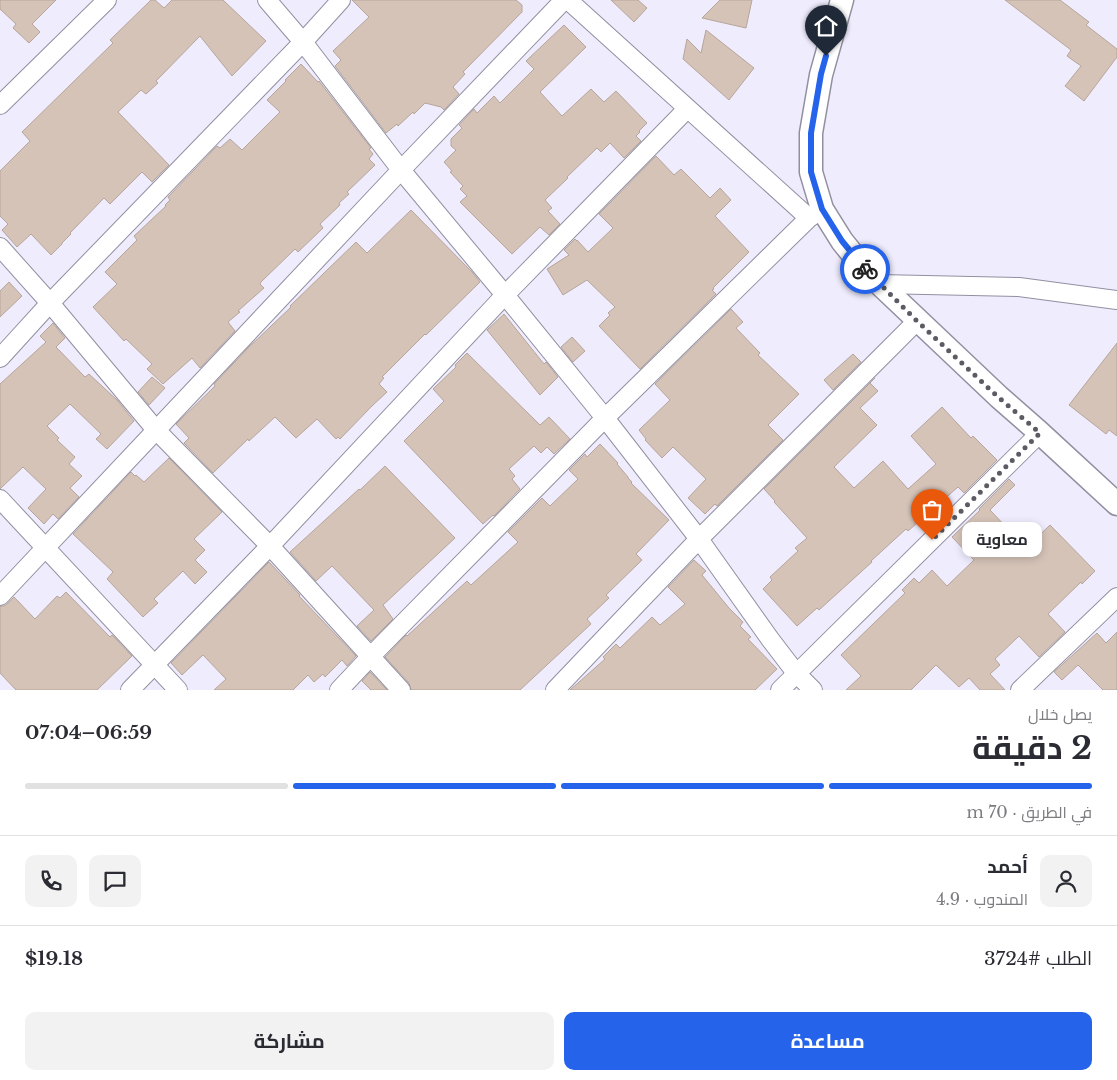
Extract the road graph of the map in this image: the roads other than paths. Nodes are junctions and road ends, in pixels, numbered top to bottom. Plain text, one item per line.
1 (107, 0) edge
2 (267, 0) edge
3 (341, 0) edge
4 (564, 0) edge
5 (568, 0) edge
6 (842, 0) edge
7 (303, 42) junction
8 (0, 105) edge
9 (687, 109) junction
10 (401, 170) junction
11 (815, 213) junction
12 (0, 247) edge
13 (879, 284) junction
14 (505, 295) junction
15 (1117, 300) edge
16 (50, 303) junction
17 (917, 321) junction
18 (0, 358) edge
19 (605, 418) junction
20 (156, 430) junction
21 (1040, 433) junction
22 (0, 499) edge
23 (1117, 504) edge
24 (699, 539) junction
25 (270, 546) junction
26 (44, 548) junction
27 (0, 596) edge
28 (1117, 597) edge
29 (370, 656) junction
30 (155, 664) junction
31 (796, 673) junction
32 (130, 690) edge
33 (178, 690) edge
34 (339, 690) edge
35 (401, 690) edge
36 (555, 690) edge
37 (780, 690) edge
38 (813, 690) edge
39 (1020, 690) edge

1 - 8 street
2 - 7 street
3 - 7 street
4 - 10 street
5 - 9 street
6 - 11 street
7 - 10 street
7 - 16 street
9 - 11 street
9 - 14 street
10 - 14 street
10 - 20 street
11 - 13 street
11 - 19 street
12 - 16 street
13 - 15 street
13 - 17 street
14 - 19 street
14 - 25 street
16 - 18 street
16 - 20 street
17 - 21 street
17 - 24 street
19 - 24 street
19 - 29 street
20 - 25 street
20 - 26 street
21 - 23 street
21 - 31 street
22 - 26 street
24 - 31 street
24 - 36 street
25 - 29 street
25 - 30 street
26 - 27 street
26 - 30 street
28 - 39 street
29 - 34 street
29 - 35 street
30 - 32 street
30 - 33 street
31 - 37 street
31 - 38 street

